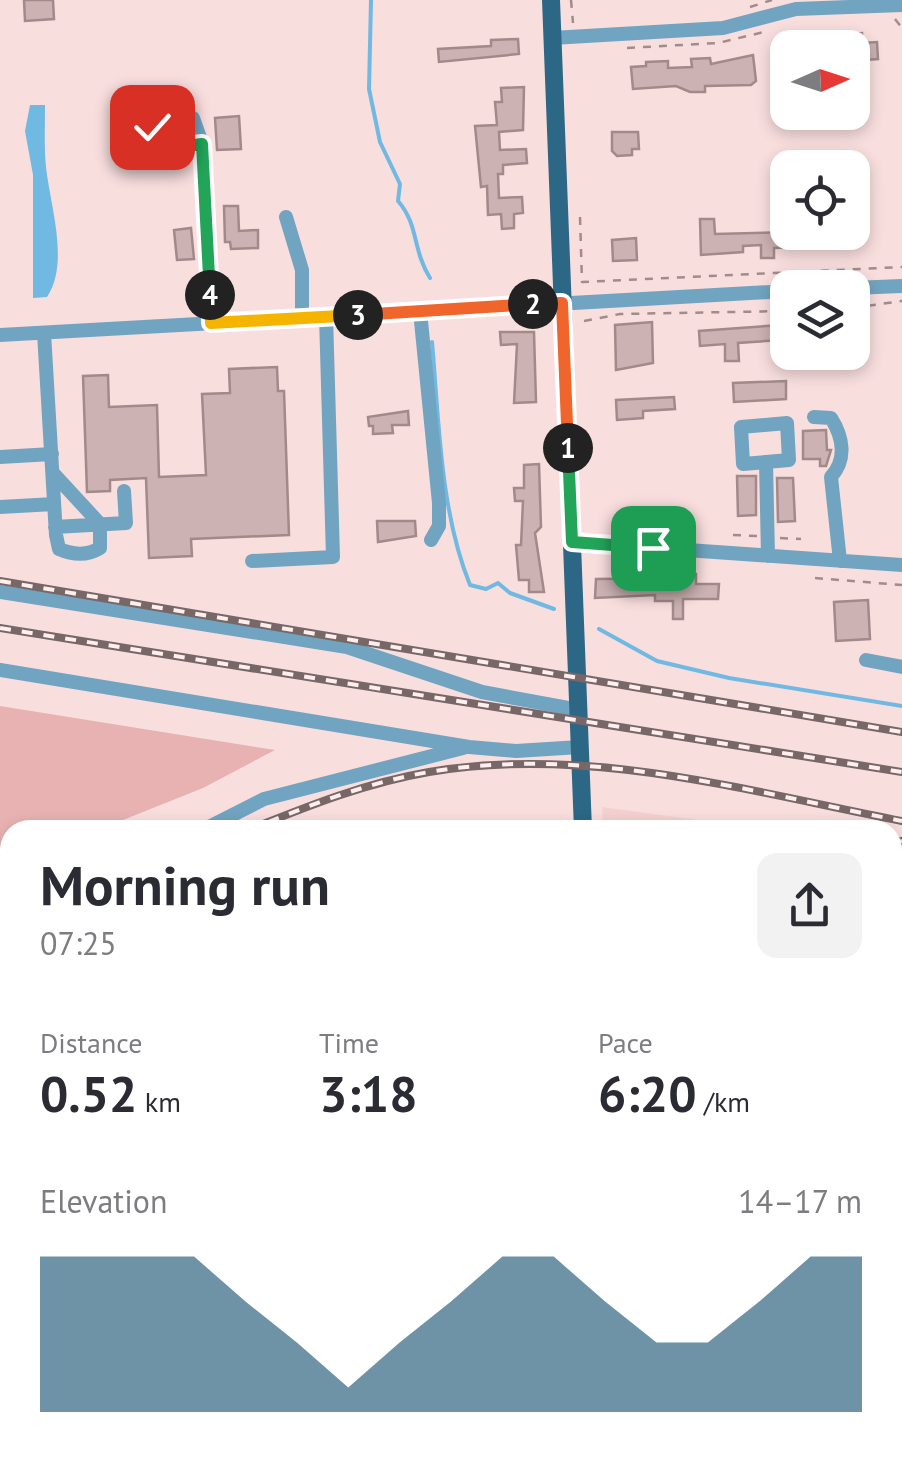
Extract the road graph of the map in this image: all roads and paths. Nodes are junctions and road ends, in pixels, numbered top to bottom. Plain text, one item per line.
1 (551, 0) edge
2 (570, 0) edge
3 (772, 0) edge
4 (902, 5) edge
5 (745, 8) dead end
6 (888, 16) dead end
7 (589, 22) dead end
8 (774, 28) dead end
9 (902, 28) edge
10 (552, 38) junction
11 (627, 48) dead end
12 (202, 144) dead end
13 (286, 217) dead end
14 (580, 217) dead end
15 (902, 267) edge
16 (902, 286) edge
17 (870, 287) edge
18 (770, 293) edge
19 (902, 301) edge
20 (562, 303) junction
21 (870, 305) edge
22 (770, 310) edge
23 (420, 311) junction
24 (326, 316) junction
25 (302, 318) junction
26 (584, 321) dead end
27 (211, 323) junction
28 (44, 333) junction
29 (0, 336) edge
30 (814, 417) dead end
31 (52, 454) junction
32 (0, 457) edge
33 (766, 462) dead end
34 (53, 473) junction
35 (124, 491) dead end
36 (54, 504) junction
37 (0, 507) edge
38 (100, 524) junction
39 (55, 526) junction
40 (430, 540) dead end
41 (572, 542) junction
42 (768, 556) junction
43 (252, 561) dead end
44 (840, 561) junction
45 (902, 565) edge
46 (815, 578) dead end
47 (902, 585) edge
48 (0, 592) edge
49 (866, 660) dead end
50 (902, 667) edge
51 (0, 670) edge
52 (579, 710) junction
53 (469, 747) junction
54 (580, 747) junction
55 (223, 820) edge
56 (583, 820) edge

1 - 10 main road
2 - 7 path
3 - 5 path
4 - 10 street
6 - 9 path
8 - 11 path
10 - 20 main road
12 - 27 street
13 - 25 street
14 - 15 path
16 - 17 street
18 - 20 street
19 - 21 path
20 - 23 street
20 - 41 main road
22 - 26 path
23 - 24 street
23 - 40 street
24 - 25 street
24 - 43 street
25 - 27 street
27 - 28 street
28 - 29 street
28 - 31 street
30 - 44 street
31 - 32 street
31 - 34 street
33 - 42 street
34 - 36 street
34 - 38 street
35 - 38 street
36 - 37 street
36 - 39 street
38 - 39 street
38 - 39 street
41 - 42 street
41 - 52 main road
42 - 44 street
44 - 45 street
46 - 47 path
48 - 52 street
49 - 50 street
51 - 53 street
52 - 54 main road
53 - 54 street
53 - 55 street
54 - 56 main road

